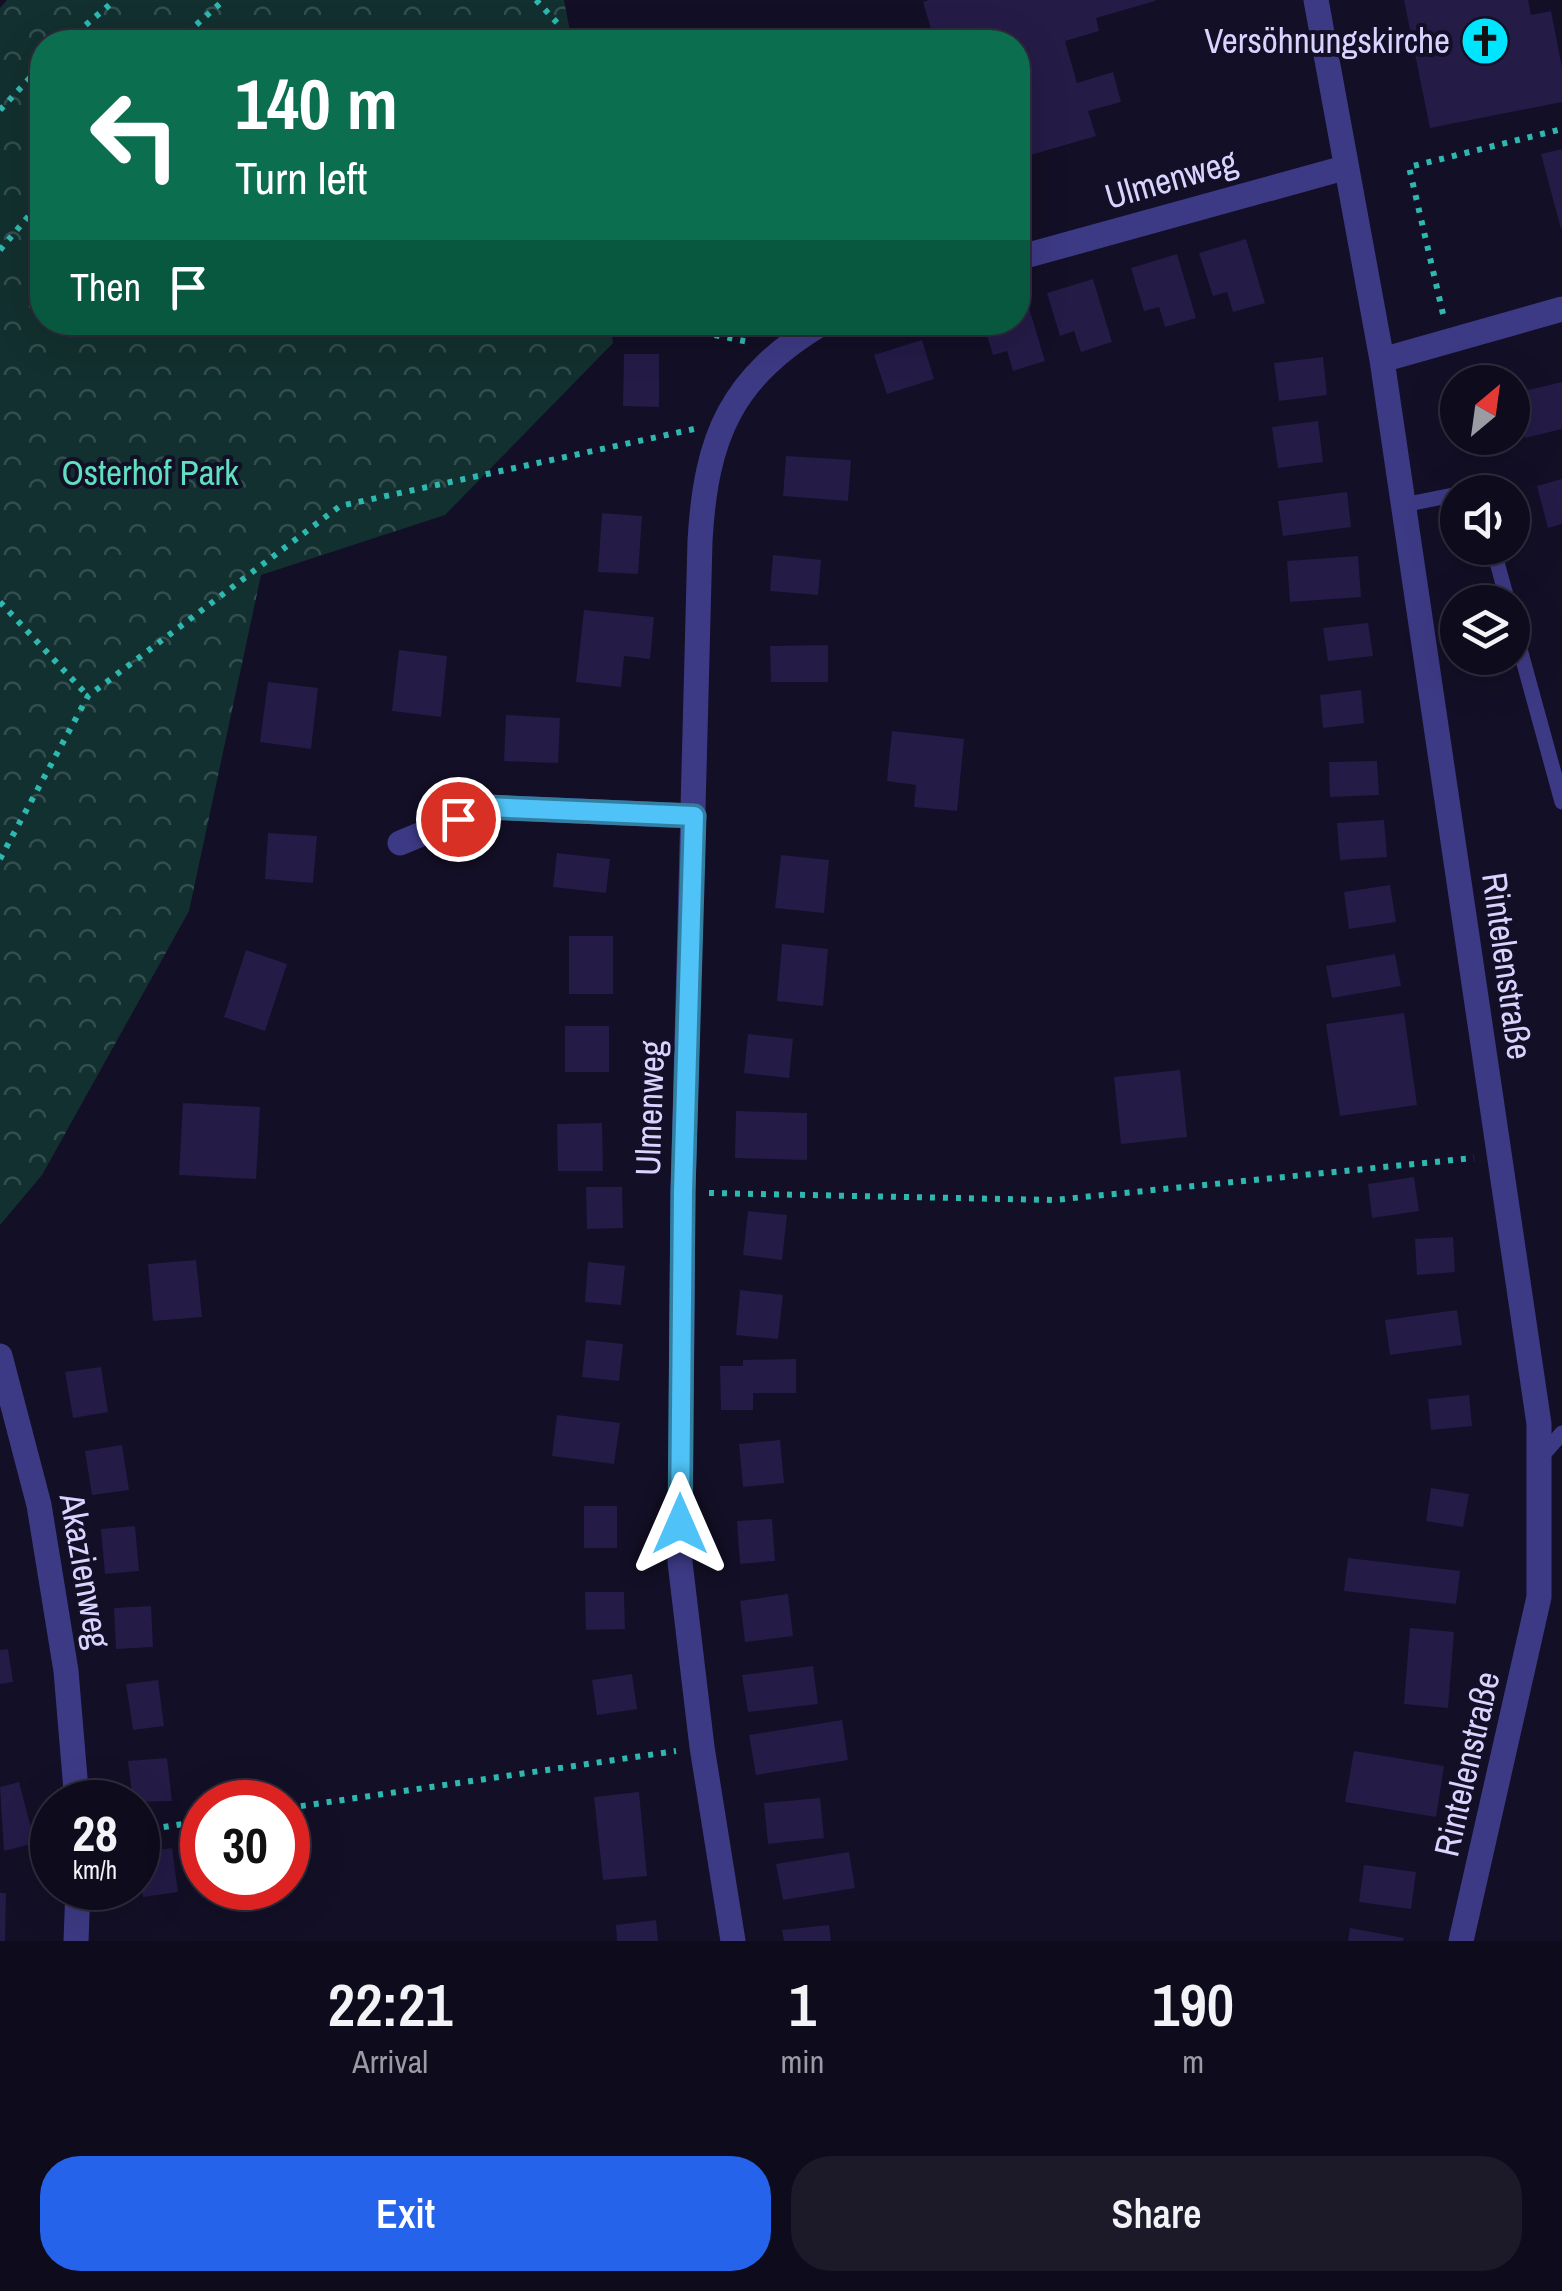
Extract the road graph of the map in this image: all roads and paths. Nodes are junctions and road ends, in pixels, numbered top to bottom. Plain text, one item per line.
1 (115, 0) edge
2 (224, 0) edge
3 (536, 0) edge
4 (1316, 0) edge
5 (80, 30) edge
6 (190, 30) edge
7 (561, 30) edge
8 (30, 78) edge
9 (0, 110) edge
10 (1562, 128) edge
11 (1344, 168) junction
12 (30, 214) edge
13 (0, 250) edge
14 (1030, 255) edge
15 (1562, 309) edge
16 (716, 335) edge
17 (802, 335) edge
18 (1449, 340) junction
19 (780, 348) junction
20 (1382, 360) junction
21 (721, 423) junction
22 (1440, 498) edge
23 (1403, 505) junction
24 (0, 602) edge
25 (1527, 675) edge
26 (88, 696) junction
27 (1562, 802) edge
28 (694, 816) junction
29 (400, 844) dead end
30 (0, 859) edge
31 (1500, 1156) junction
32 (683, 1192) junction
33 (0, 1356) edge
34 (1562, 1433) edge
35 (1540, 1457) junction
36 (702, 1748) junction
37 (75, 1780) edge
38 (310, 1805) edge
39 (77, 1910) edge
40 (76, 1941) edge
41 (733, 1941) edge
42 (1461, 1941) edge

1 - 5 path
2 - 6 path
3 - 7 path
4 - 11 street, Rintelenstraße
8 - 9 path
10 - 18 path
11 - 14 street, Ulmenweg
11 - 20 street, Rintelenstraße
12 - 13 path
15 - 18 street
16 - 19 path
17 - 19 street, Ulmenweg
18 - 20 street
19 - 21 street, Ulmenweg
20 - 23 street, Rintelenstraße
21 - 26 path
21 - 28 street, Ulmenweg
22 - 23 lane
23 - 31 street, Rintelenstraße
24 - 26 path
25 - 27 lane
26 - 30 path
28 - 29 street
28 - 32 street, Ulmenweg
31 - 32 path
31 - 35 street, Rintelenstraße
32 - 36 street, Ulmenweg
33 - 37 street, Akazienweg
34 - 35 lane
35 - 42 street, Rintelenstraße
36 - 38 path
36 - 41 street, Ulmenweg
39 - 40 street

